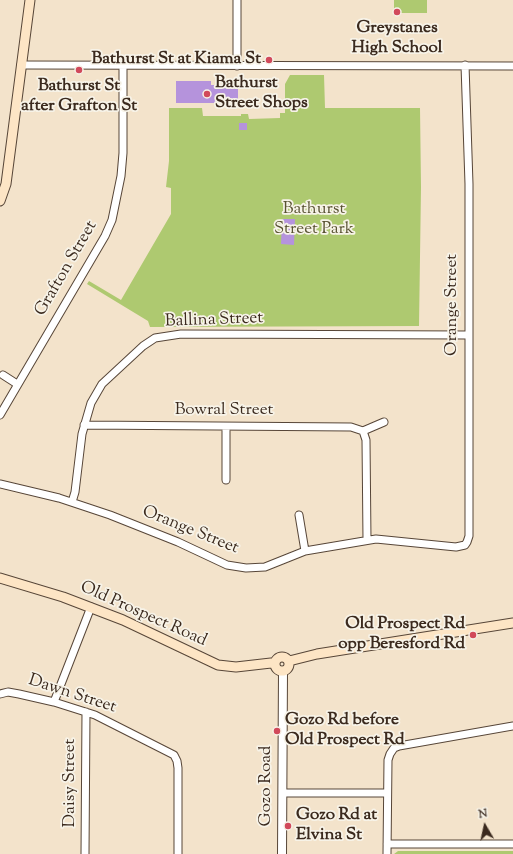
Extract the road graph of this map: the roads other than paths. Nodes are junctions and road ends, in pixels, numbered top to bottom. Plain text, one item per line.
1 (30, 0) edge
2 (237, 0) edge
3 (21, 65) junction
4 (123, 65) junction
5 (465, 65) junction
6 (237, 66) junction
7 (513, 66) edge
8 (3, 184) edge
9 (0, 201) edge
10 (468, 335) junction
11 (3, 375) dead end
12 (17, 384) junction
13 (0, 415) edge
14 (384, 422) dead end
15 (84, 425) junction
16 (226, 427) junction
17 (363, 431) junction
18 (226, 480) dead end
19 (0, 484) edge
20 (72, 502) junction
21 (298, 515) dead end
22 (367, 540) junction
23 (305, 551) junction
24 (0, 578) edge
25 (91, 607) junction
26 (513, 623) edge
27 (289, 661) junction
28 (275, 663) junction
29 (283, 671) junction
30 (0, 694) edge
31 (54, 702) junction
32 (86, 712) junction
33 (513, 726) edge
34 (283, 793) junction
35 (387, 793) junction
36 (387, 844) junction
37 (513, 844) edge
38 (85, 854) edge
39 (178, 854) edge
40 (282, 854) edge
41 (387, 854) edge

1 - 3 main road
2 - 6 street
3 - 4 street
3 - 8 main road
4 - 6 street
4 - 12 street, Grafton Street
5 - 6 street
5 - 7 street
5 - 10 street, Orange Street
8 - 9 main road
10 - 15 street, Ballina Street
10 - 22 street, Orange Street
11 - 12 street
12 - 13 street, Grafton Street
14 - 17 street
15 - 16 street, Bowral Street
15 - 20 street, Ballina Street
16 - 17 street, Bowral Street
16 - 18 street
17 - 22 street
19 - 20 street, Orange Street
20 - 23 street, Orange Street
21 - 23 street
22 - 23 street, Orange Street
24 - 25 main road, Old Prospect Road
25 - 28 main road, Old Prospect Road
25 - 31 street
26 - 27 main road
27 - 28 main road
27 - 29 main road
28 - 29 main road
29 - 34 street, Gozo Road
30 - 31 street, Dawn Street
31 - 32 street, Dawn Street
32 - 38 street, Daisy Street
32 - 39 street, Dawn Street
33 - 35 street
34 - 35 street
34 - 40 street, Gozo Road
35 - 36 street
36 - 37 street
36 - 41 street

